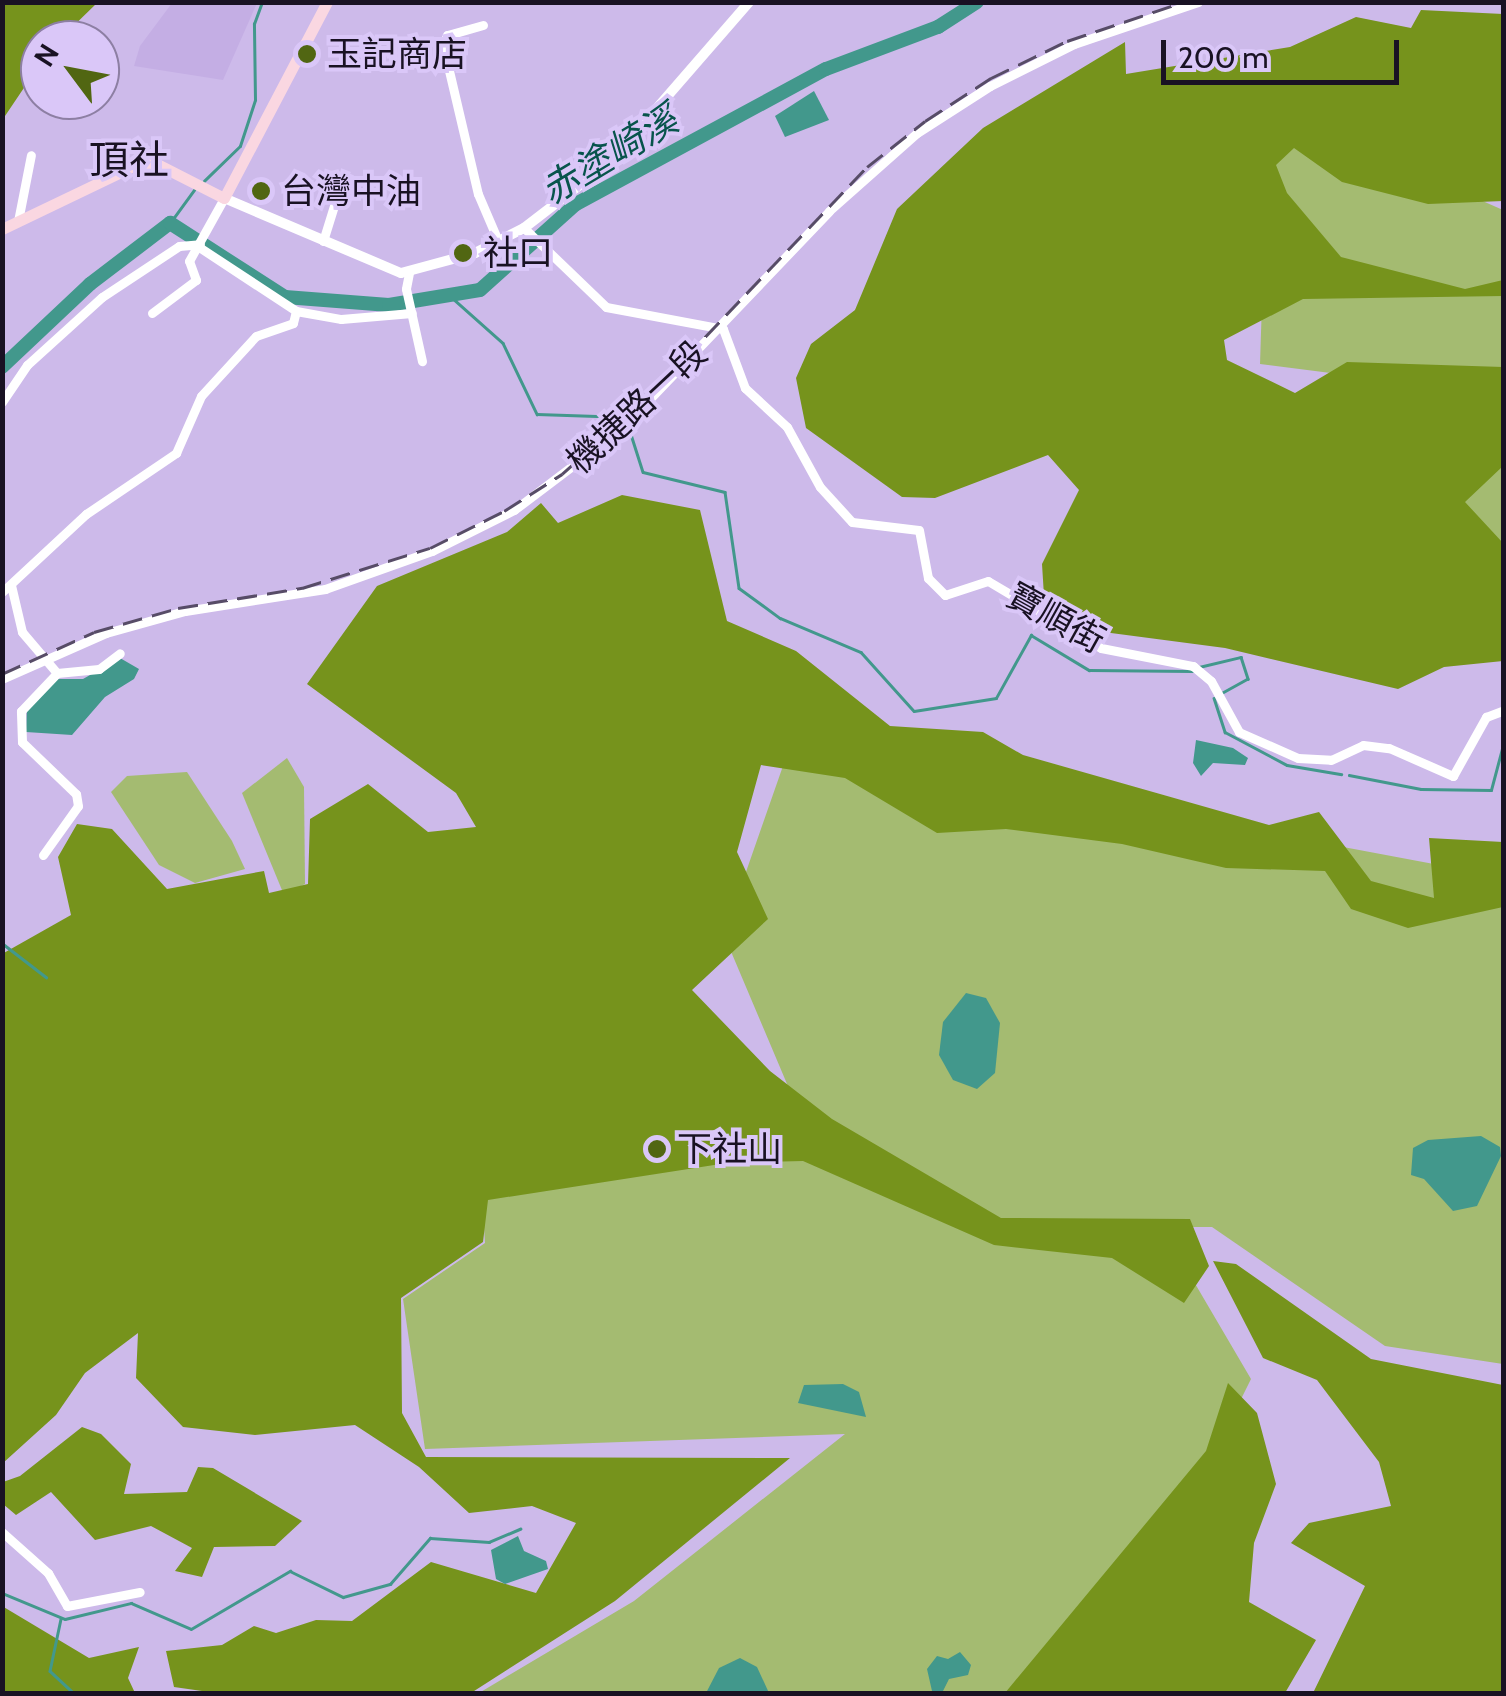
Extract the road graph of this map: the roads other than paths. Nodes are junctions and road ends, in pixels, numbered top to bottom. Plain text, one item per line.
1 (327, 2) edge
2 (749, 2) edge
3 (1198, 2) edge
4 (483, 25) dead end
5 (32, 155) dead end
6 (342, 180) dead end
7 (224, 198) junction
8 (18, 222) junction
9 (2, 229) edge
10 (527, 230) junction
11 (323, 241) junction
12 (498, 242) junction
13 (200, 245) junction
14 (409, 273) junction
15 (296, 311) junction
16 (411, 311) junction
17 (152, 313) dead end
18 (720, 328) junction
19 (422, 362) dead end
20 (2, 402) edge
21 (7, 588) edge
22 (120, 653) dead end
23 (43, 658) junction
24 (57, 674) junction
25 (2, 678) edge
26 (1504, 710) edge
27 (43, 855) dead end
28 (2, 1532) edge
29 (140, 1592) dead end

1 - 7 main road
2 - 10 street
3 - 18 street, 機捷路一段
4 - 12 street
5 - 8 street
6 - 11 street
7 - 8 main road
7 - 11 street
7 - 13 street
8 - 9 main road
10 - 12 street
10 - 18 street
11 - 14 street
12 - 14 street
13 - 15 street
13 - 17 street
13 - 20 street
14 - 16 street
15 - 16 street
15 - 21 street
16 - 19 street
18 - 23 street, 機捷路一段
18 - 26 street, 寶順街
21 - 23 street
22 - 24 street
23 - 24 street
23 - 25 street, 機捷路一段
24 - 27 street
28 - 29 street

